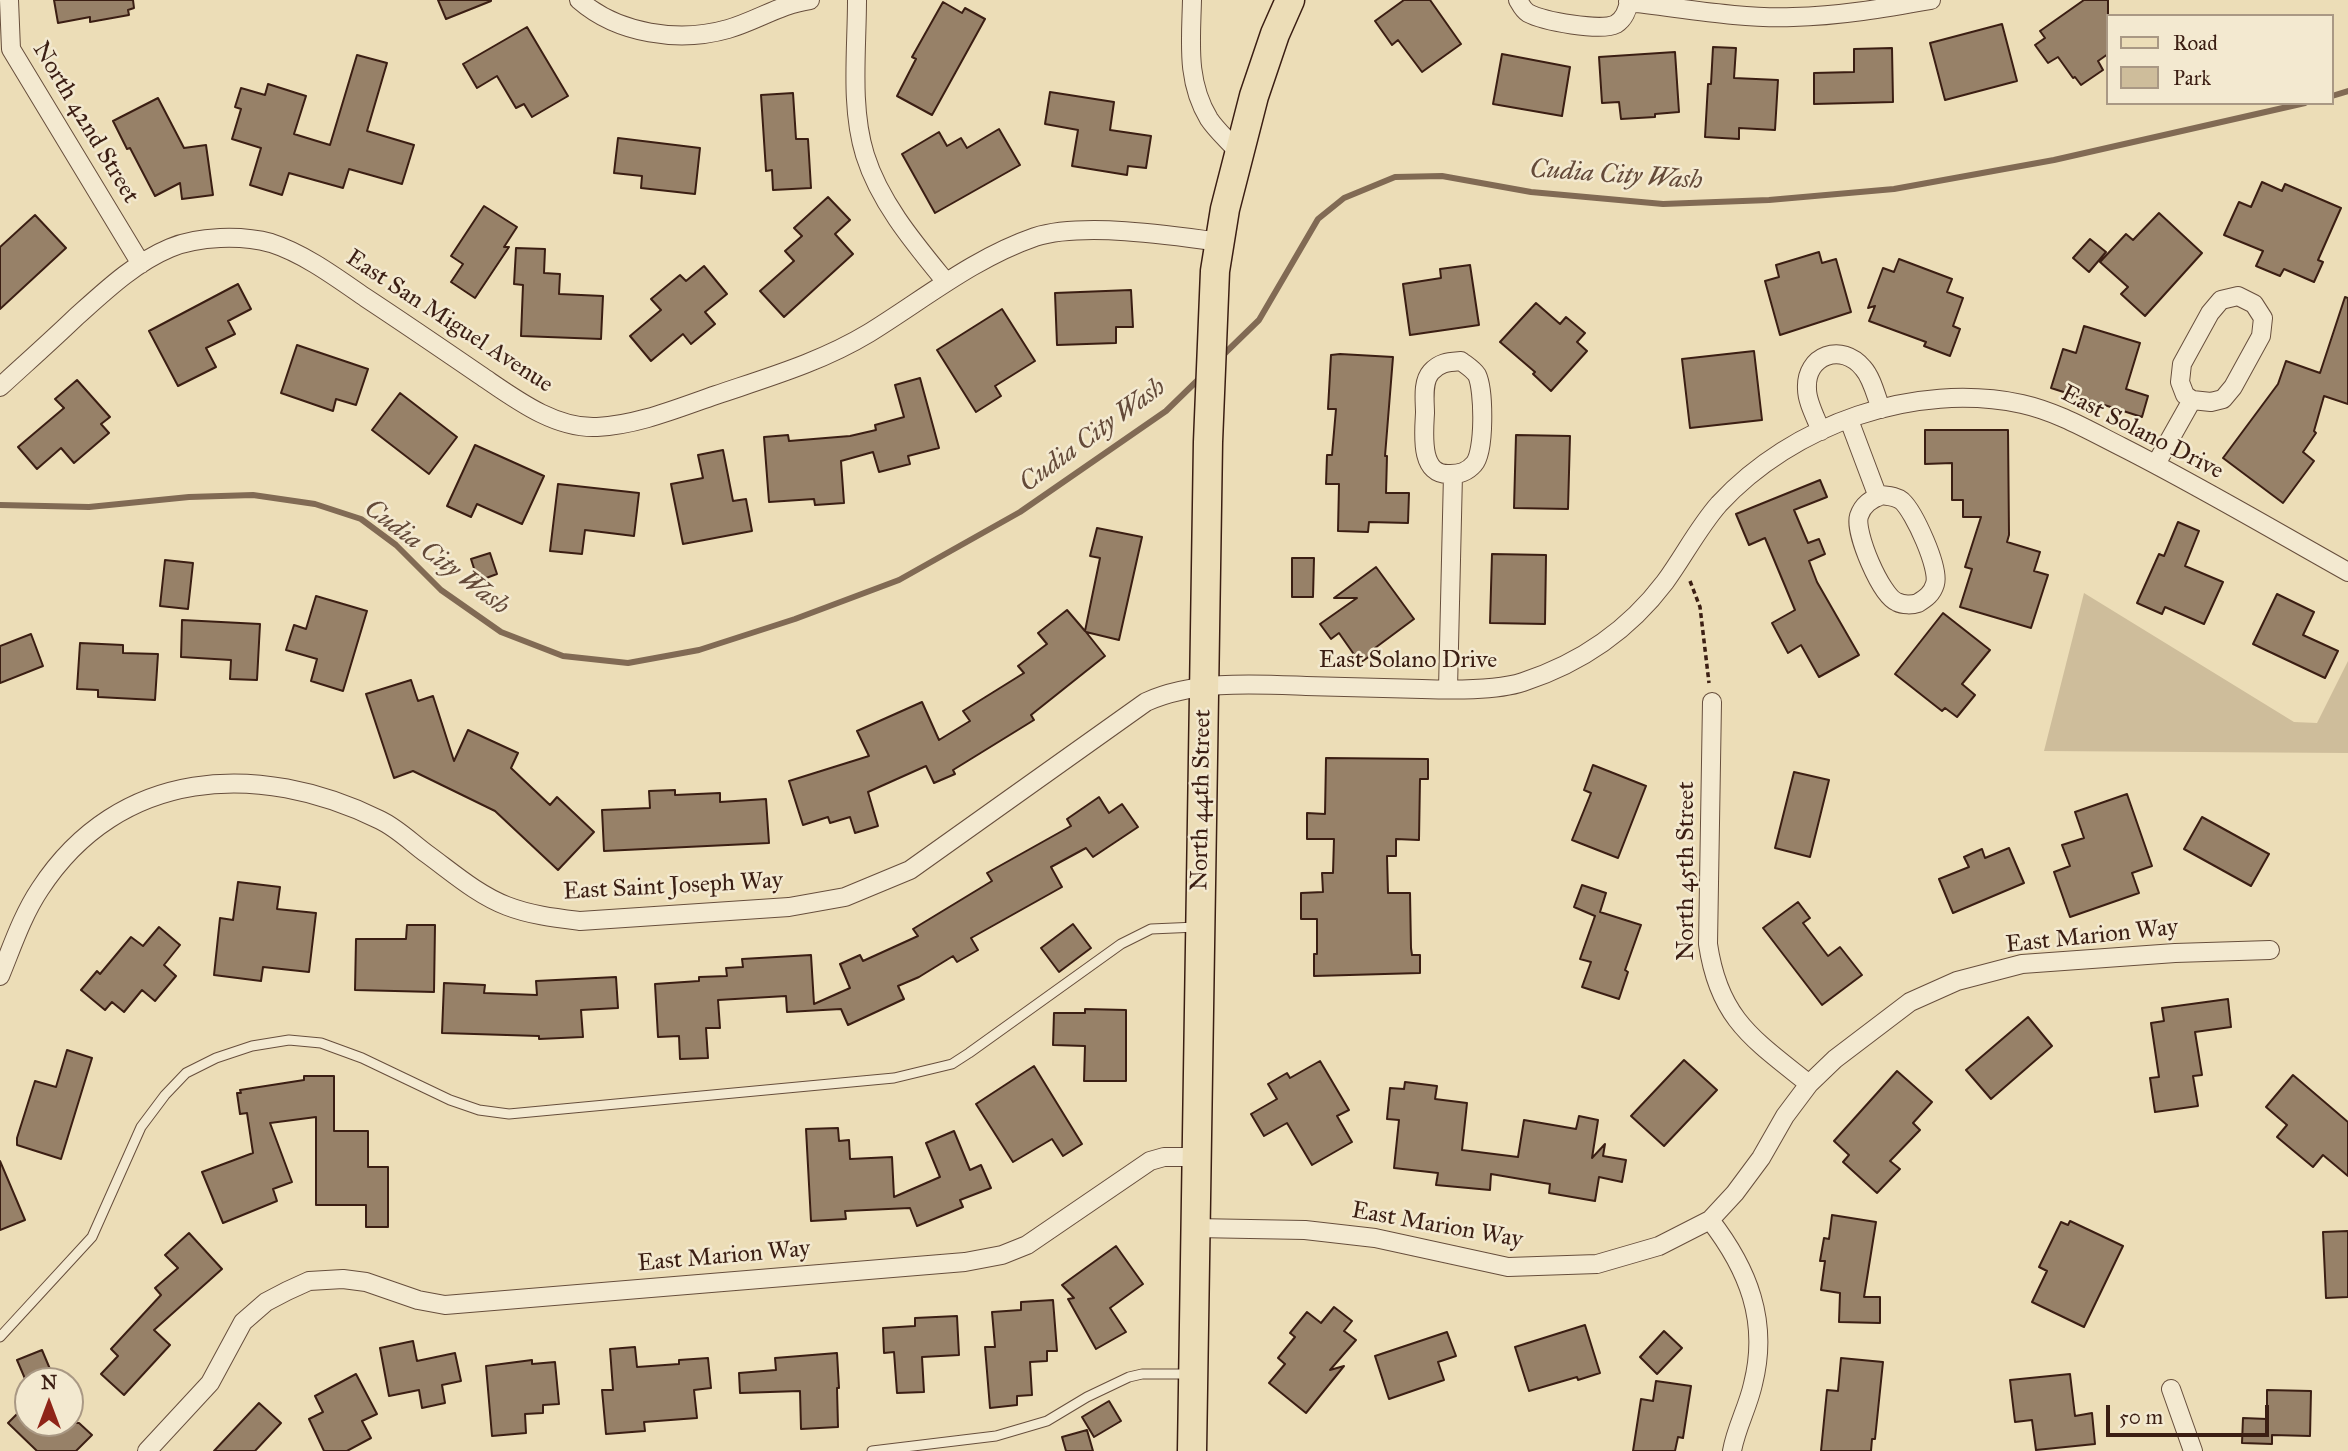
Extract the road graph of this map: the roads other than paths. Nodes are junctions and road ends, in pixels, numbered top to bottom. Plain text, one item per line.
1 (9, 0) edge
2 (579, 0) edge
3 (810, 0) edge
4 (857, 0) edge
5 (1192, 0) edge
6 (1290, 0) edge
7 (1518, 0) edge
8 (1926, 0) edge
9 (1628, 1) edge
10 (1238, 152) junction
11 (1220, 242) junction
12 (141, 264) junction
13 (946, 282) junction
14 (0, 387) edge
15 (2192, 400) junction
16 (1881, 409) junction
17 (1849, 420) junction
18 (1821, 431) junction
19 (2156, 464) junction
20 (1453, 474) junction
21 (1878, 496) junction
22 (2348, 572) edge
23 (1204, 687) junction
24 (1448, 690) junction
25 (1712, 702) road end
26 (1199, 927) junction
27 (2270, 950) dead end
28 (0, 976) edge
29 (1809, 1084) junction
30 (1196, 1157) junction
31 (1710, 1220) junction
32 (1195, 1228) junction
33 (0, 1337) edge
34 (1193, 1374) junction
35 (2171, 1389) dead end
36 (147, 1451) edge
37 (872, 1451) edge
38 (1192, 1451) edge
39 (1732, 1451) edge
40 (2193, 1451) edge

1 - 12 street, North 42nd Street
2 - 3 street
4 - 13 street
5 - 10 street
6 - 10 main road, North 44th Street
7 - 9 street
8 - 9 street
10 - 11 main road, North 44th Street
11 - 13 street, East San Miguel Avenue
11 - 23 main road, North 44th Street
12 - 13 street, East San Miguel Avenue
12 - 14 street, East San Miguel Avenue
15 - 15 street
15 - 19 street
16 - 17 street, East Solano Drive
16 - 18 street
16 - 19 street, East Solano Drive
17 - 18 street, East Solano Drive
17 - 21 street
18 - 24 street, East Solano Drive
19 - 22 street, East Solano Drive
20 - 20 street
20 - 24 street
21 - 21 street
23 - 24 street, East Solano Drive
23 - 26 main road, North 44th Street
23 - 28 street, East Saint Joseph Way
25 - 29 street, North 45th Street
26 - 30 main road, North 44th Street
26 - 33 lane
27 - 29 street, East Marion Way
29 - 31 street, East Marion Way
30 - 32 main road, North 44th Street
30 - 36 street, East Marion Way
31 - 32 street, East Marion Way
31 - 39 street
32 - 34 main road, North 44th Street
34 - 37 lane
34 - 38 main road, North 44th Street
35 - 40 street

